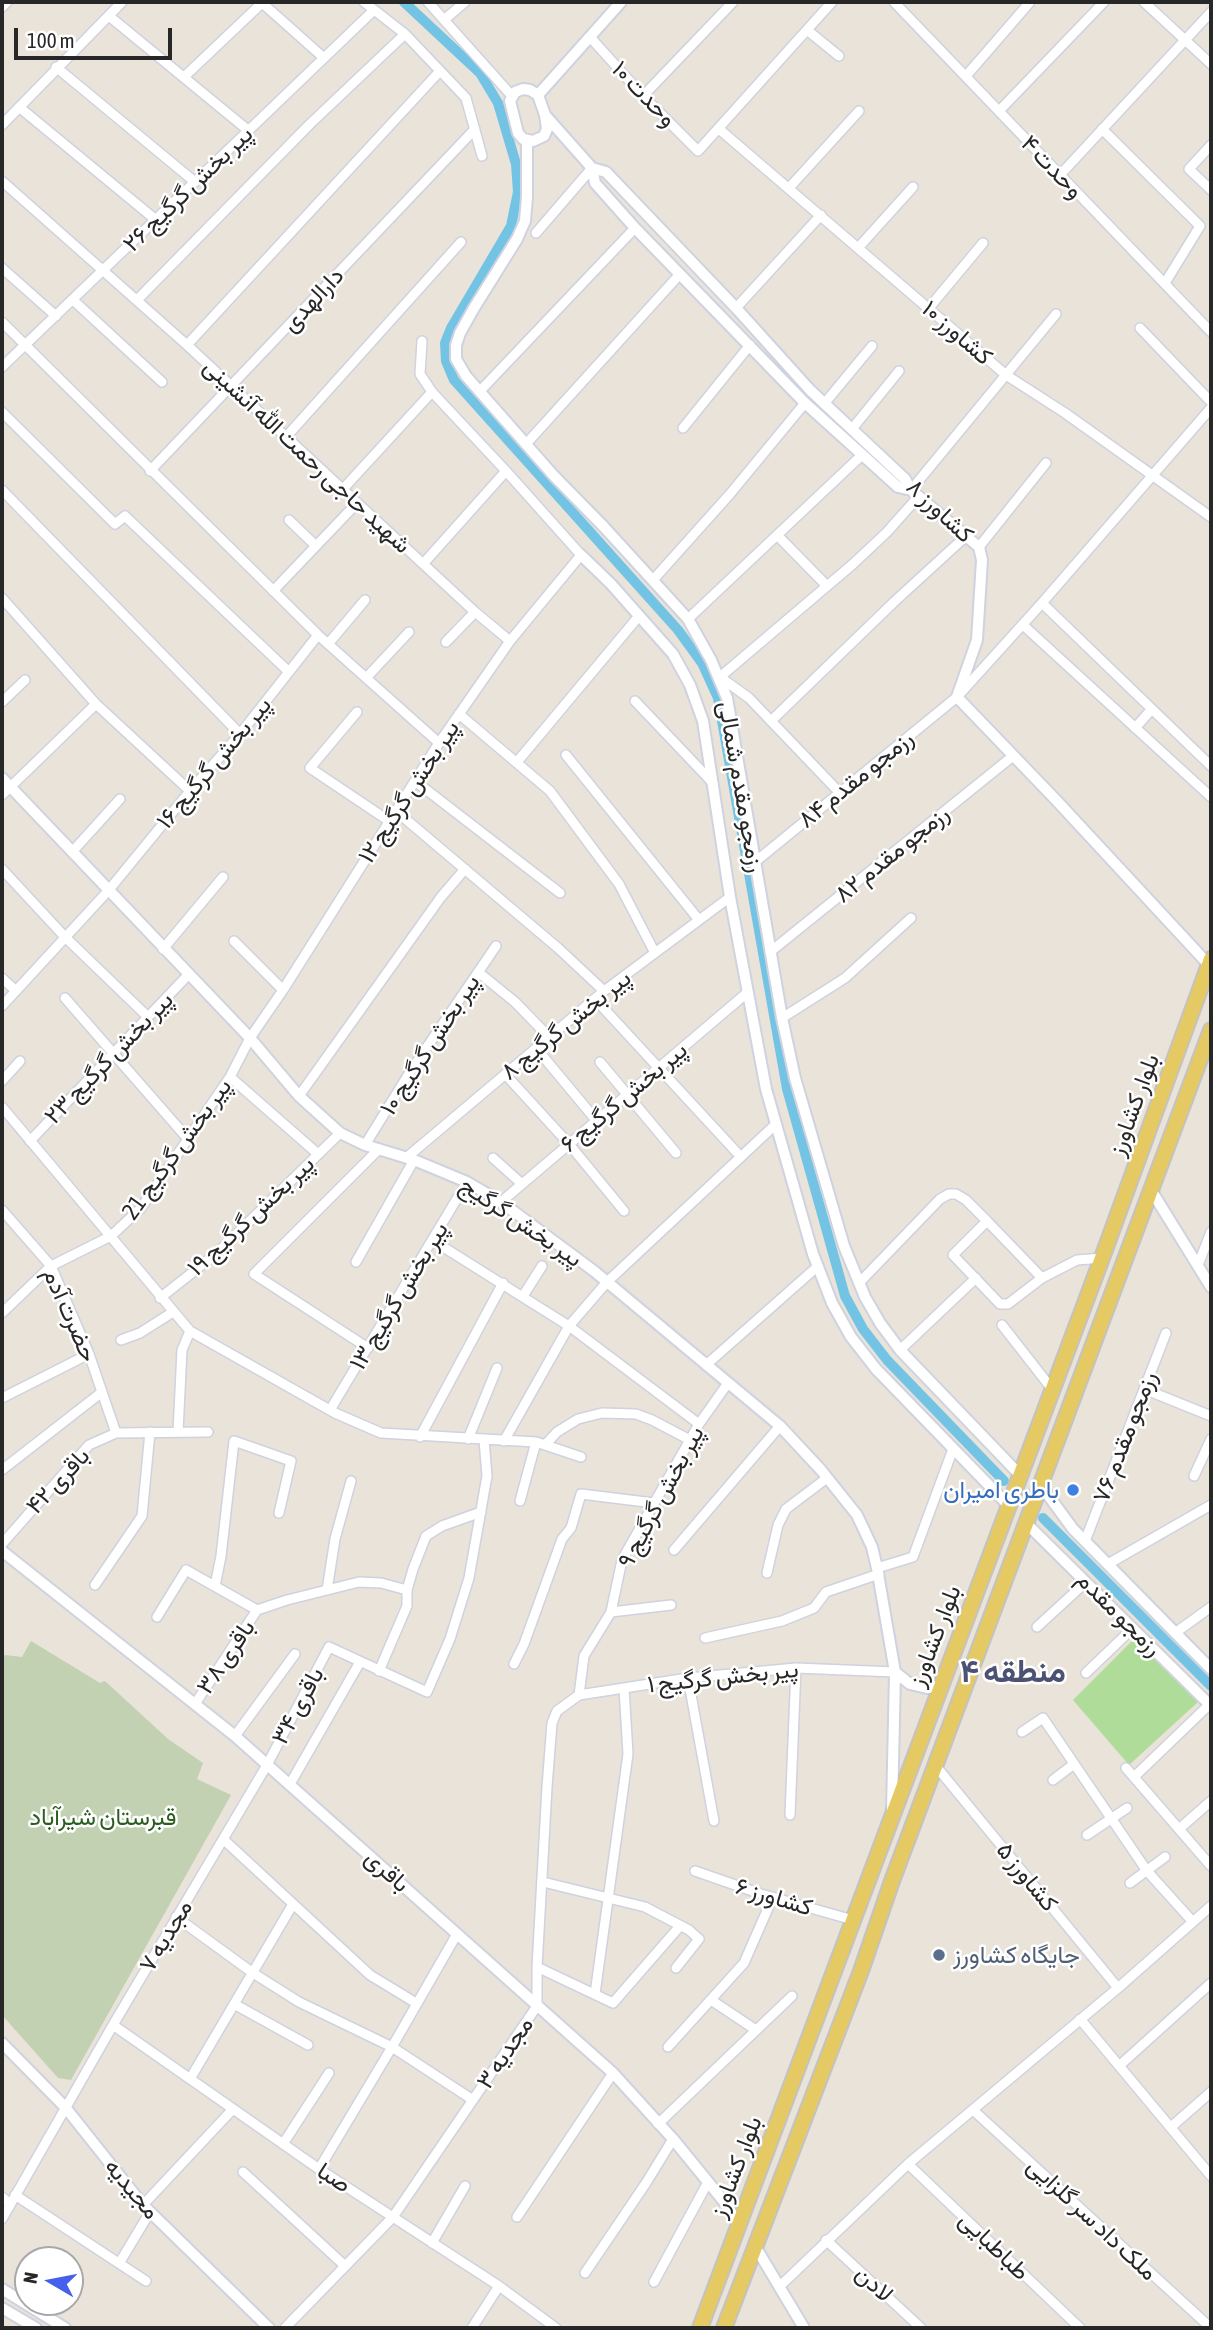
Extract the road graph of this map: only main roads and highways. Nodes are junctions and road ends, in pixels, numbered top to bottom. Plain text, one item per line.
1 (1210, 962) edge
2 (1211, 1030) edge
3 (1052, 1389) junction
4 (1073, 1397) junction
5 (700, 2328) edge
6 (724, 2328) edge

1 - 3 main road, بلوار کشاورز
2 - 4 main road, بلوار کشاورز
3 - 4 main road
3 - 5 main road, بلوار کشاورز
4 - 6 main road, بلوار کشاورز

